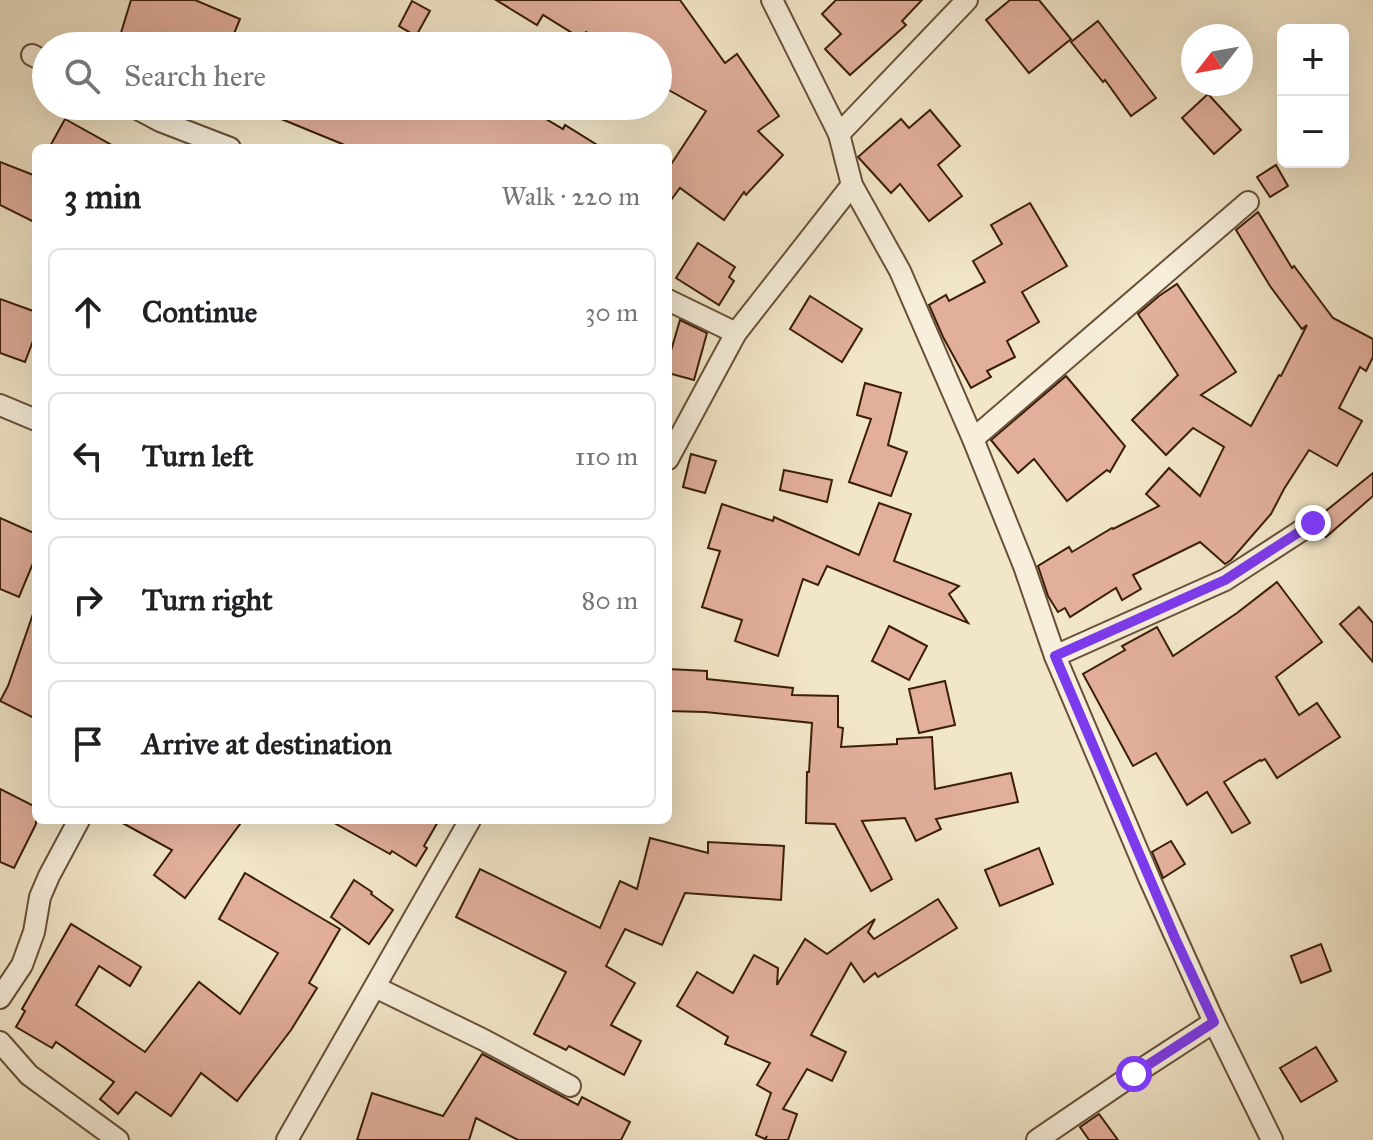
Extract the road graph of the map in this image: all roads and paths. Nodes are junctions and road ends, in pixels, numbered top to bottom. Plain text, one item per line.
1 (772, 0) edge
2 (967, 0) edge
3 (158, 120) edge
4 (839, 134) junction
5 (220, 144) edge
6 (852, 185) junction
7 (1248, 202) dead end
8 (672, 302) edge
9 (736, 333) junction
10 (0, 405) edge
11 (32, 418) edge
12 (973, 439) junction
13 (672, 452) edge
14 (1313, 523) dead end
15 (1055, 656) junction
16 (77, 824) edge
17 (468, 824) edge
18 (375, 987) junction
19 (0, 998) edge
20 (1214, 1022) junction
21 (0, 1042) edge
22 (570, 1086) dead end
23 (118, 1140) edge
24 (287, 1140) edge
25 (1037, 1140) edge
26 (1272, 1140) edge

1 - 4 street
2 - 4 street
3 - 5 street
4 - 6 street
6 - 9 street
6 - 12 street
7 - 12 street
8 - 9 street
9 - 13 street
10 - 11 street
12 - 15 street
14 - 15 street
15 - 20 street
16 - 19 street
17 - 18 street
18 - 22 street
18 - 24 street
20 - 25 street
20 - 26 street
21 - 23 street

